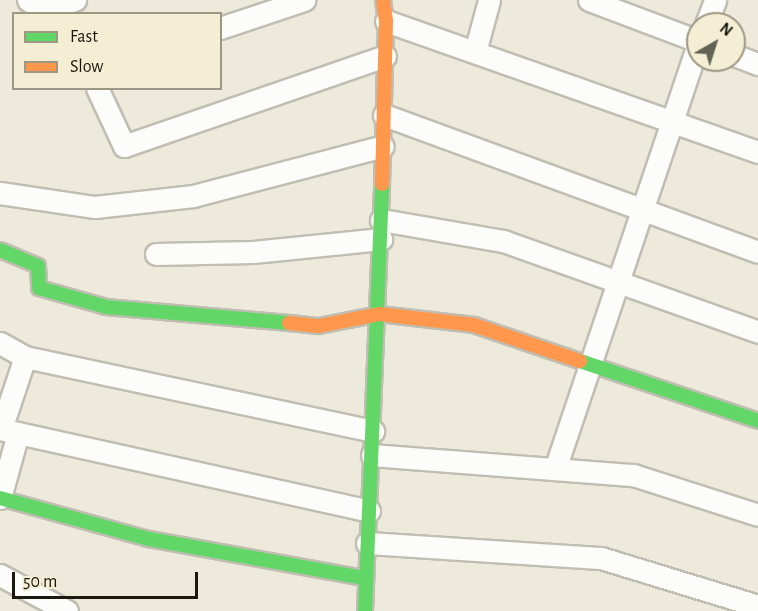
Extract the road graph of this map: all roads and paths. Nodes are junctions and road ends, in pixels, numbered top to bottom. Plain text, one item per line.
1 (27, 0) edge
2 (75, 0) edge
3 (304, 0) edge
4 (383, 0) edge
5 (489, 0) edge
6 (589, 0) edge
7 (49, 12) edge
8 (386, 21) junction
9 (222, 27) edge
10 (686, 38) edge
11 (475, 52) junction
12 (385, 56) junction
13 (689, 72) edge
14 (98, 90) edge
15 (384, 115) junction
16 (675, 121) junction
17 (383, 146) junction
18 (758, 152) edge
19 (0, 193) edge
20 (644, 211) junction
21 (381, 230) junction
22 (0, 250) edge
23 (758, 252) edge
24 (156, 254) dead end
25 (619, 283) junction
26 (379, 314) junction
27 (758, 332) edge
28 (0, 343) edge
29 (25, 357) junction
30 (591, 364) junction
31 (758, 421) edge
32 (6, 430) edge
33 (373, 430) junction
34 (372, 455) junction
35 (555, 469) junction
36 (0, 498) edge
37 (369, 511) junction
38 (758, 515) edge
39 (367, 543) junction
40 (0, 575) edge
41 (364, 578) junction
42 (758, 606) edge
43 (54, 609) edge
44 (365, 611) edge

1 - 7 street
2 - 7 street
3 - 9 street
4 - 8 street
5 - 11 street
6 - 10 street
8 - 11 street
8 - 12 street
11 - 16 street
12 - 14 street
12 - 15 street
13 - 16 street
15 - 17 street
15 - 20 street
16 - 18 street
16 - 20 street
17 - 19 street
17 - 21 street
20 - 23 street
20 - 25 street
21 - 24 street
21 - 25 street
21 - 26 street
22 - 26 street
25 - 27 street
25 - 30 street
26 - 30 street
26 - 33 street
28 - 29 street
29 - 32 street
29 - 33 street
30 - 31 street
30 - 35 street
32 - 36 street
32 - 37 street
33 - 34 street
34 - 35 street
34 - 37 street
35 - 38 street
36 - 41 street
37 - 39 street
39 - 41 street
39 - 42 street
40 - 43 street
41 - 44 street

